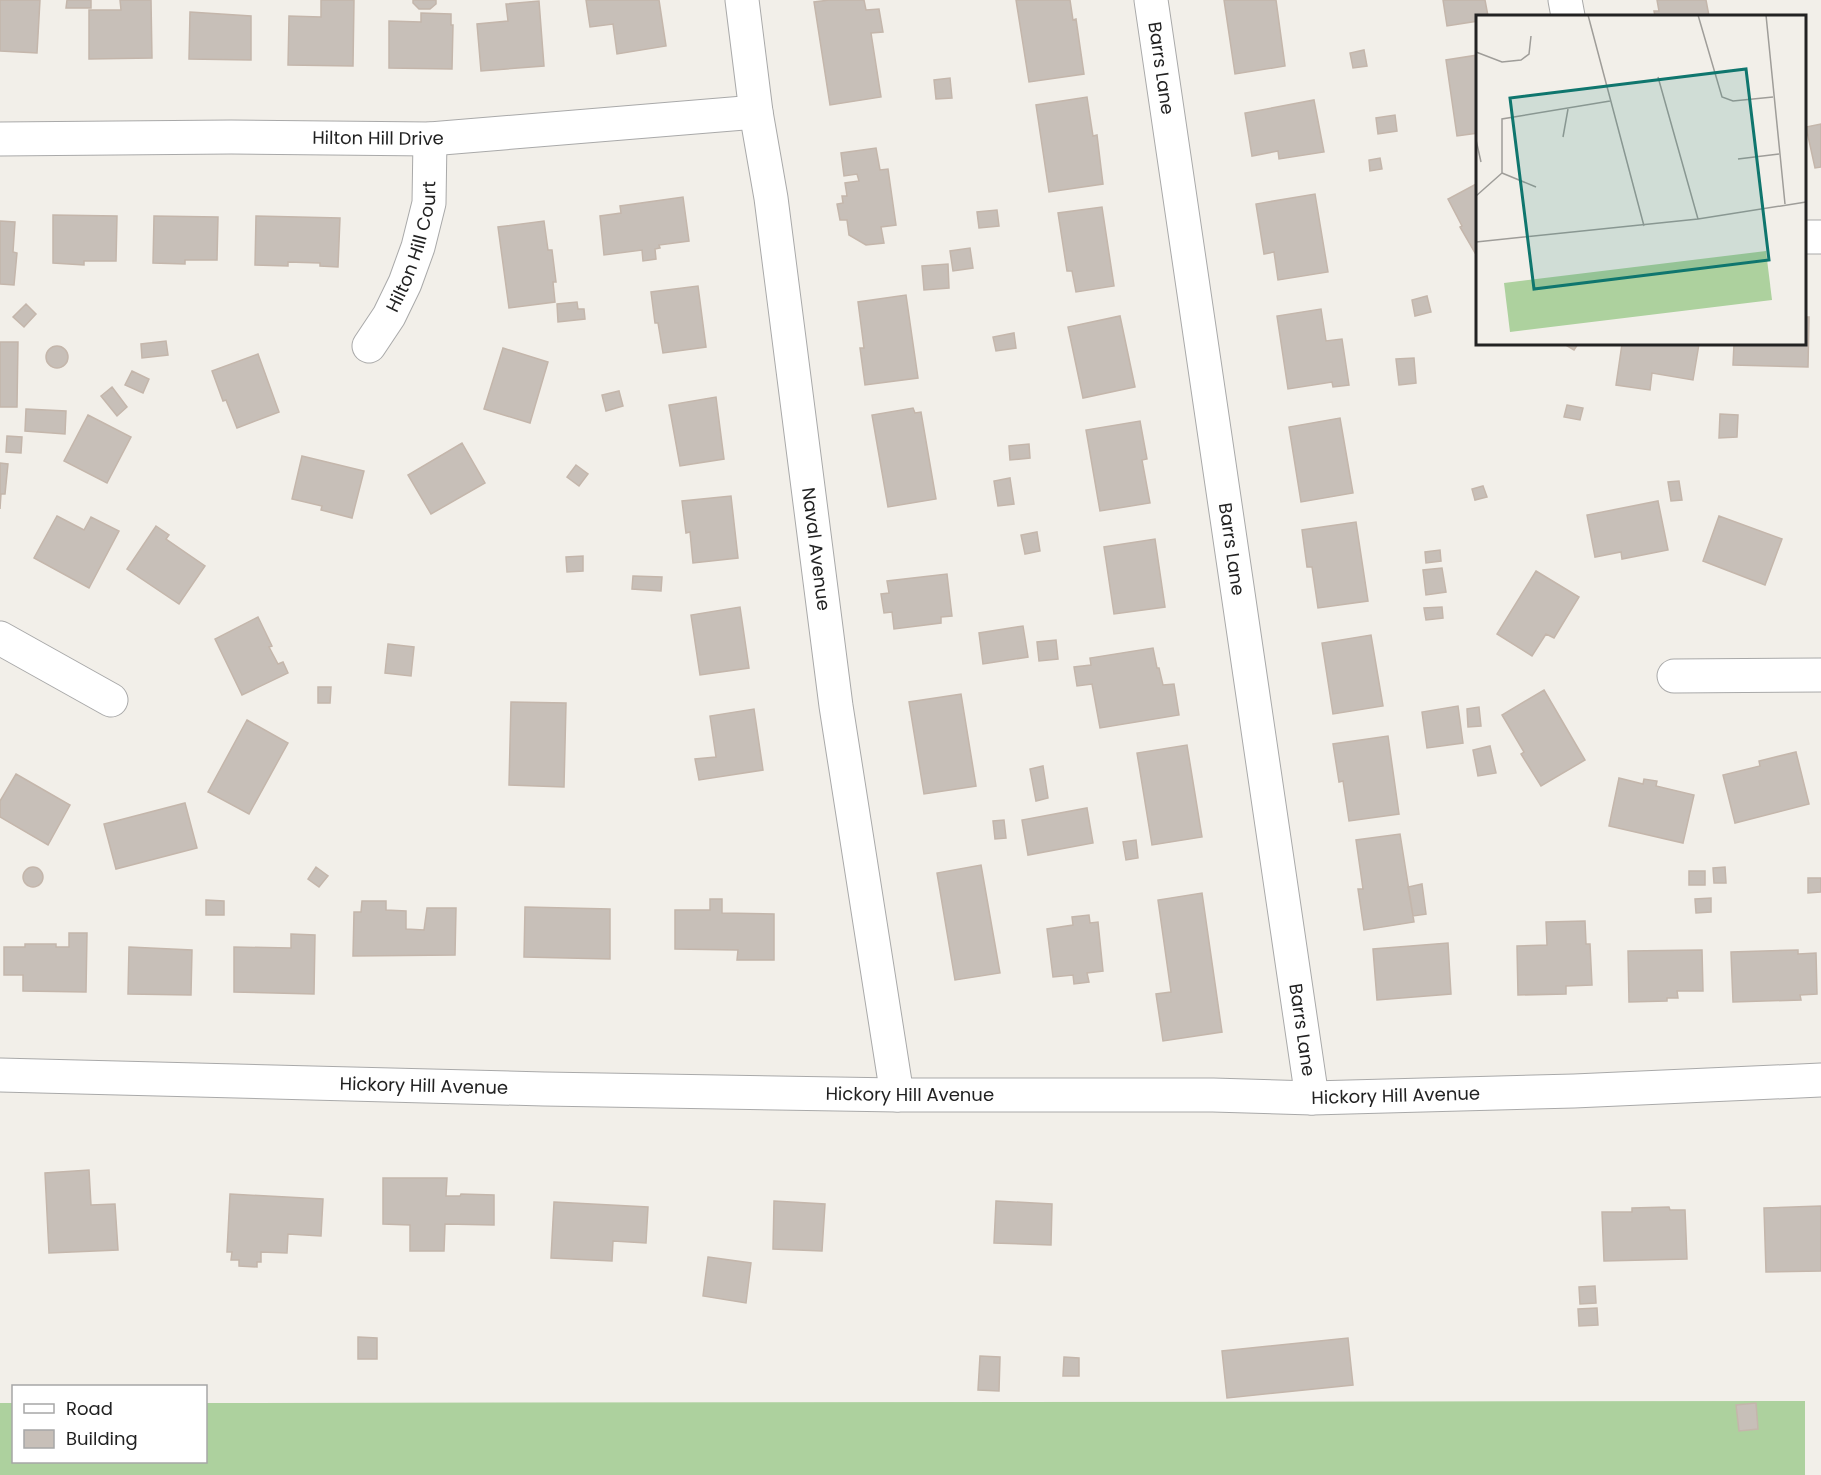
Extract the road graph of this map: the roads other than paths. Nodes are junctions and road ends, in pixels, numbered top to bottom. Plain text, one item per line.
1 (742, 0) edge
2 (1151, 0) edge
3 (1565, 0) edge
4 (1568, 15) edge
5 (756, 112) junction
6 (0, 139) edge
7 (430, 140) junction
8 (369, 346) dead end
9 (0, 638) edge
10 (1821, 675) edge
11 (1674, 676) dead end
12 (111, 700) dead end
13 (0, 1075) edge
14 (1821, 1080) edge
15 (897, 1095) junction
16 (1312, 1098) junction

1 - 5 street, Naval Avenue
2 - 16 street, Barrs Lane
3 - 4 street
5 - 7 street, Hilton Hill Drive
5 - 15 street, Naval Avenue
6 - 7 street, Hilton Hill Drive
7 - 8 street, Hilton Hill Court
9 - 12 street
10 - 11 street
13 - 15 street, Hickory Hill Avenue
14 - 16 street, Hickory Hill Avenue
15 - 16 street, Hickory Hill Avenue

